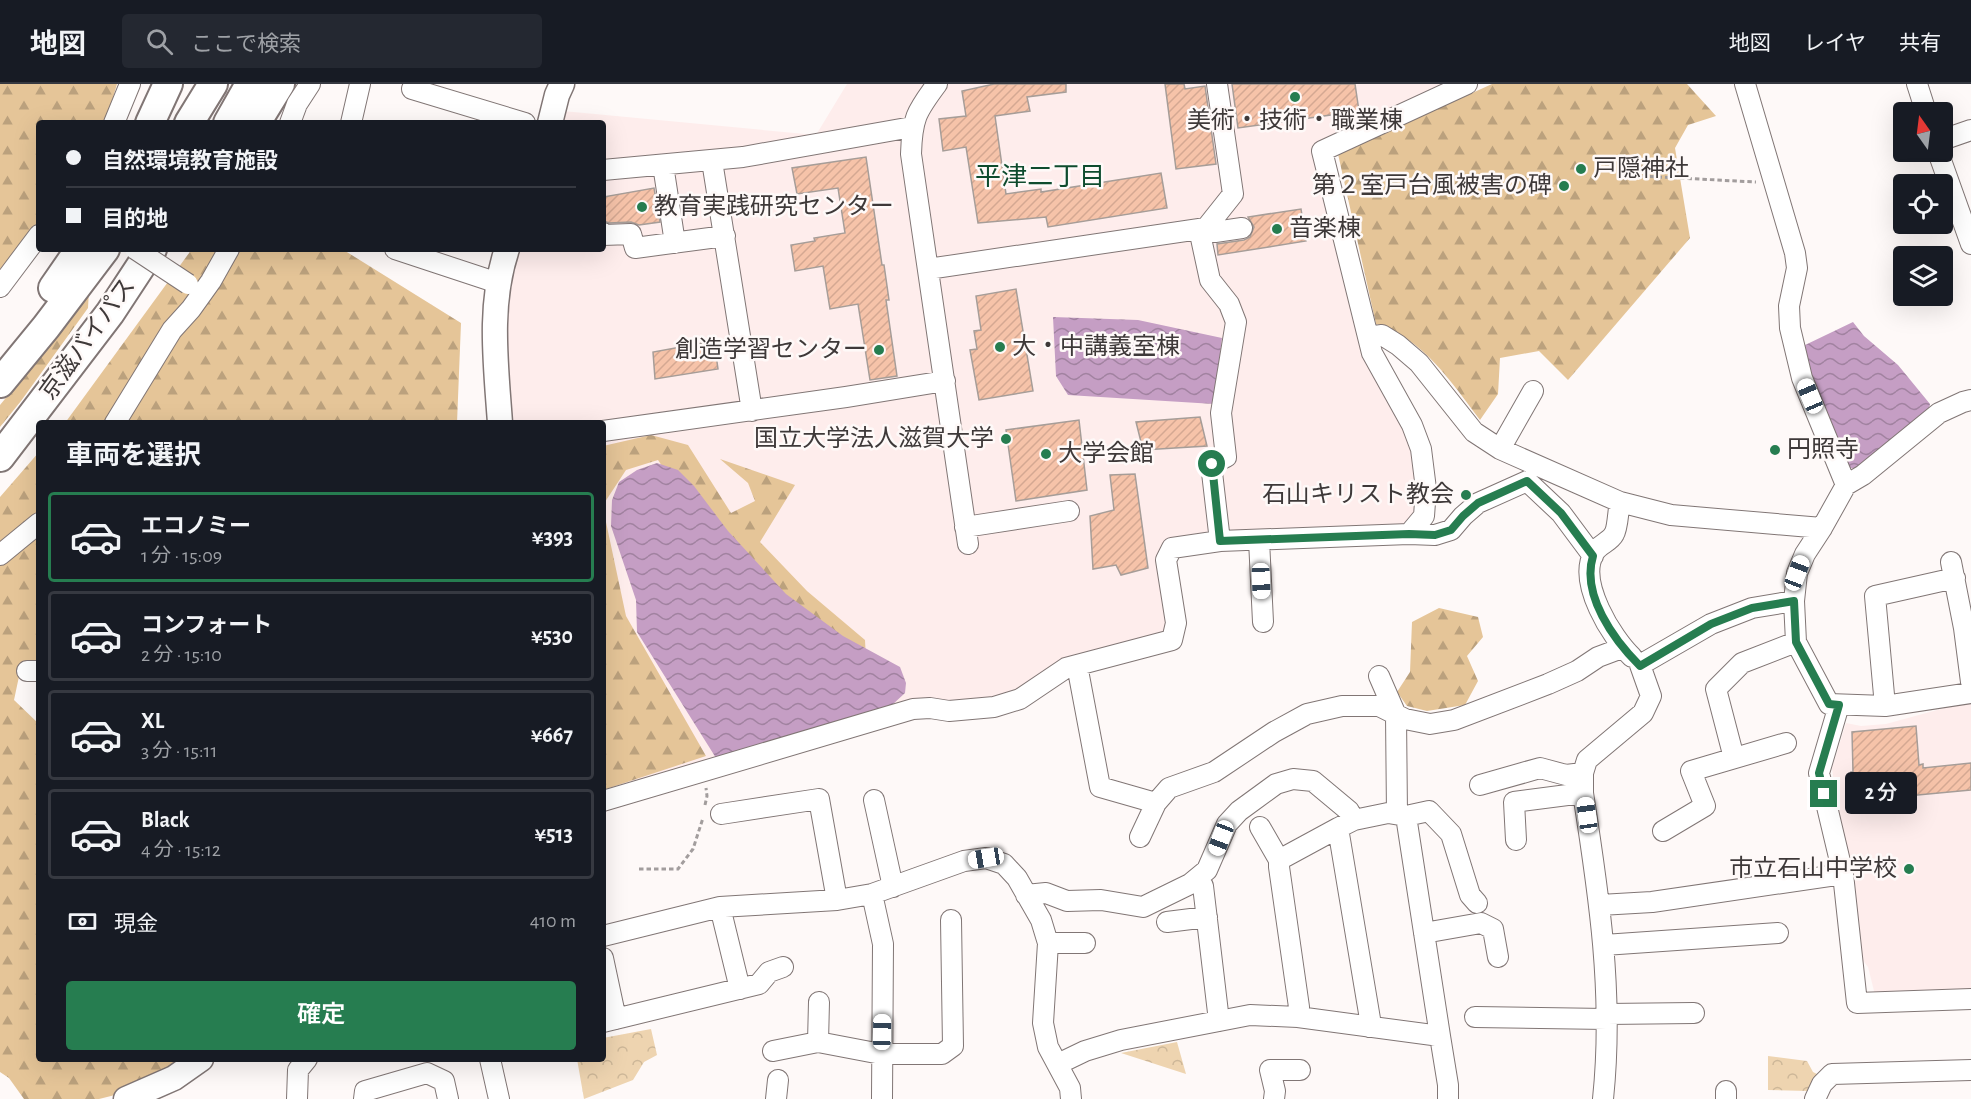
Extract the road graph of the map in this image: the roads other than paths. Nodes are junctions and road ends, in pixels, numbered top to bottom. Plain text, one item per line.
1 (130, 84) edge
2 (168, 84) edge
3 (213, 84) edge
4 (250, 84) edge
5 (280, 84) edge
6 (310, 84) edge
7 (360, 84) edge
8 (562, 84) edge
9 (936, 84) edge
10 (1217, 84) edge
11 (1467, 84) edge
12 (1745, 84) edge
13 (1917, 84) edge
14 (412, 89) dead end
15 (1923, 102) edge
16 (115, 120) edge
17 (151, 120) edge
18 (191, 120) edge
19 (230, 120) edge
20 (258, 120) edge
21 (291, 120) edge
22 (352, 120) edge
23 (515, 120) edge
24 (551, 120) edge
25 (912, 127) junction
26 (1971, 130) edge
27 (1953, 136) edge
28 (712, 161) junction
29 (1943, 162) edge
30 (663, 165) junction
31 (606, 170) edge
32 (1965, 207) edge
33 (1242, 228) dead end
34 (1202, 229) junction
35 (606, 235) edge
36 (725, 236) junction
37 (36, 239) edge
38 (675, 243) junction
39 (1971, 244) edge
40 (78, 252) edge
41 (103, 252) edge
42 (140, 252) edge
43 (150, 252) edge
44 (171, 252) edge
45 (226, 252) edge
46 (404, 252) edge
47 (506, 252) edge
48 (928, 268) junction
49 (498, 283) junction
50 (0, 287) edge
51 (195, 289) junction
52 (110, 313) junction
53 (1369, 341) junction
54 (0, 360) edge
55 (945, 381) junction
56 (0, 383) edge
57 (1533, 391) dead end
58 (1971, 400) edge
59 (752, 411) junction
60 (117, 420) edge
61 (500, 420) edge
62 (606, 431) edge
63 (1500, 449) junction
64 (0, 457) edge
65 (1846, 484) junction
66 (1620, 502) junction
67 (1069, 511) dead end
68 (36, 525) edge
69 (1822, 528) junction
70 (1409, 534) junction
71 (1259, 540) junction
72 (1220, 541) junction
73 (0, 555) edge
74 (1593, 556) junction
75 (1794, 601) junction
76 (1263, 622) dead end
77 (1967, 628) edge
78 (1796, 642) junction
79 (1622, 648) junction
80 (1077, 665) junction
81 (1640, 666) junction
82 (1380, 676) dead end
83 (1971, 682) edge
84 (1971, 693) edge
85 (1839, 705) junction
86 (1886, 706) junction
87 (1396, 715) junction
88 (1786, 743) dead end
89 (1734, 758) junction
90 (1583, 773) junction
91 (1480, 784) dead end
92 (1583, 793) junction
93 (606, 800) edge
94 (874, 800) dead end
95 (1156, 803) junction
96 (721, 814) dead end
97 (1402, 815) junction
98 (1346, 824) junction
99 (1260, 827) dead end
100 (1663, 831) dead end
101 (1140, 837) dead end
102 (1516, 840) dead end
103 (1279, 860) junction
104 (1843, 874) junction
105 (1203, 886) dead end
106 (893, 887) junction
107 (872, 894) junction
108 (1026, 895) junction
109 (837, 900) junction
110 (1477, 903) dead end
111 (1600, 905) junction
112 (720, 907) junction
113 (1207, 917) junction
114 (951, 920) dead end
115 (1167, 922) dead end
116 (1424, 933) junction
117 (1778, 933) dead end
118 (606, 935) edge
119 (1048, 943) junction
120 (1085, 943) dead end
121 (1604, 945) junction
122 (1498, 957) dead end
123 (783, 967) dead end
124 (606, 985) edge
125 (740, 989) junction
126 (1971, 999) edge
127 (819, 1002) dead end
128 (1694, 1013) dead end
129 (1298, 1017) junction
130 (1475, 1017) dead end
131 (1607, 1017) junction
132 (610, 1021) edge
133 (1219, 1021) junction
134 (1369, 1027) junction
135 (1440, 1036) junction
136 (818, 1042) junction
137 (773, 1051) dead end
138 (881, 1054) junction
139 (197, 1062) edge
140 (305, 1062) edge
141 (491, 1062) edge
142 (1058, 1064) junction
143 (1300, 1070) dead end
144 (1971, 1070) edge
145 (126, 1099) edge
146 (297, 1099) edge
147 (364, 1099) edge
148 (448, 1099) edge
149 (499, 1099) edge
150 (882, 1099) edge
151 (1071, 1099) edge
152 (1274, 1099) edge
153 (1448, 1099) edge
154 (1603, 1099) edge
155 (1815, 1099) edge

1 - 16 street
2 - 17 highway
3 - 18 highway
4 - 19 highway
5 - 20 highway
6 - 21 street
7 - 22 street
8 - 24 main road
9 - 25 street
10 - 34 street
11 - 53 street
12 - 65 street
13 - 15 street
14 - 23 street
25 - 28 street
25 - 48 street
26 - 27 street
28 - 30 street
28 - 36 street
29 - 32 street
30 - 31 street
30 - 38 street
32 - 39 street
33 - 34 street
34 - 48 street
34 - 72 street
35 - 38 street
36 - 38 street
36 - 59 street
37 - 50 street
40 - 54 highway
41 - 56 highway, 京滋バイパス
42 - 51 street, bridge
43 - 52 highway, 京滋バイパス
44 - 52 highway
45 - 51 street
46 - 49 street
47 - 49 main road
48 - 55 street
49 - 61 main road
51 - 60 street
52 - 64 highway, 京滋バイパス
53 - 63 street
53 - 70 street
55 - 59 street
55 - 67 street
57 - 63 street
58 - 65 street
59 - 62 street
63 - 66 street
65 - 69 street
66 - 69 street
66 - 74 street
68 - 73 street
69 - 75 street
70 - 71 street
70 - 74 street
71 - 72 street
71 - 76 street
72 - 80 street
74 - 79 street
75 - 78 street
75 - 81 street
77 - 83 street
77 - 86 street
78 - 85 street
78 - 89 street
79 - 81 street
79 - 87 street
80 - 93 street
80 - 95 street
81 - 90 street
82 - 87 street
84 - 86 street
85 - 86 street
85 - 104 street
87 - 95 street
87 - 97 street
88 - 89 street
89 - 100 street
90 - 91 street
90 - 92 street
92 - 102 street
92 - 111 street
94 - 106 street
95 - 101 street
96 - 109 street
97 - 98 street
97 - 110 street
97 - 116 street
98 - 103 street
98 - 108 street
98 - 134 street
99 - 103 street
103 - 129 street
104 - 111 street
104 - 126 street
105 - 113 street
106 - 107 street
106 - 108 street
107 - 109 street
107 - 138 street
108 - 119 street
109 - 112 street
111 - 121 street
112 - 118 street
112 - 125 street
113 - 115 street
113 - 133 street
114 - 138 street
116 - 122 street
116 - 135 street
117 - 121 street
119 - 120 street
119 - 142 street
121 - 131 street
123 - 125 street
124 - 132 street
125 - 132 street
127 - 136 street
128 - 131 street
129 - 133 street
129 - 134 street
130 - 131 street
131 - 154 street
133 - 142 street
134 - 135 street
135 - 153 street
136 - 137 street
136 - 138 street
138 - 150 street
139 - 145 main road
140 - 146 street
141 - 149 street
142 - 151 street
143 - 152 street
144 - 155 street
147 - 148 street

